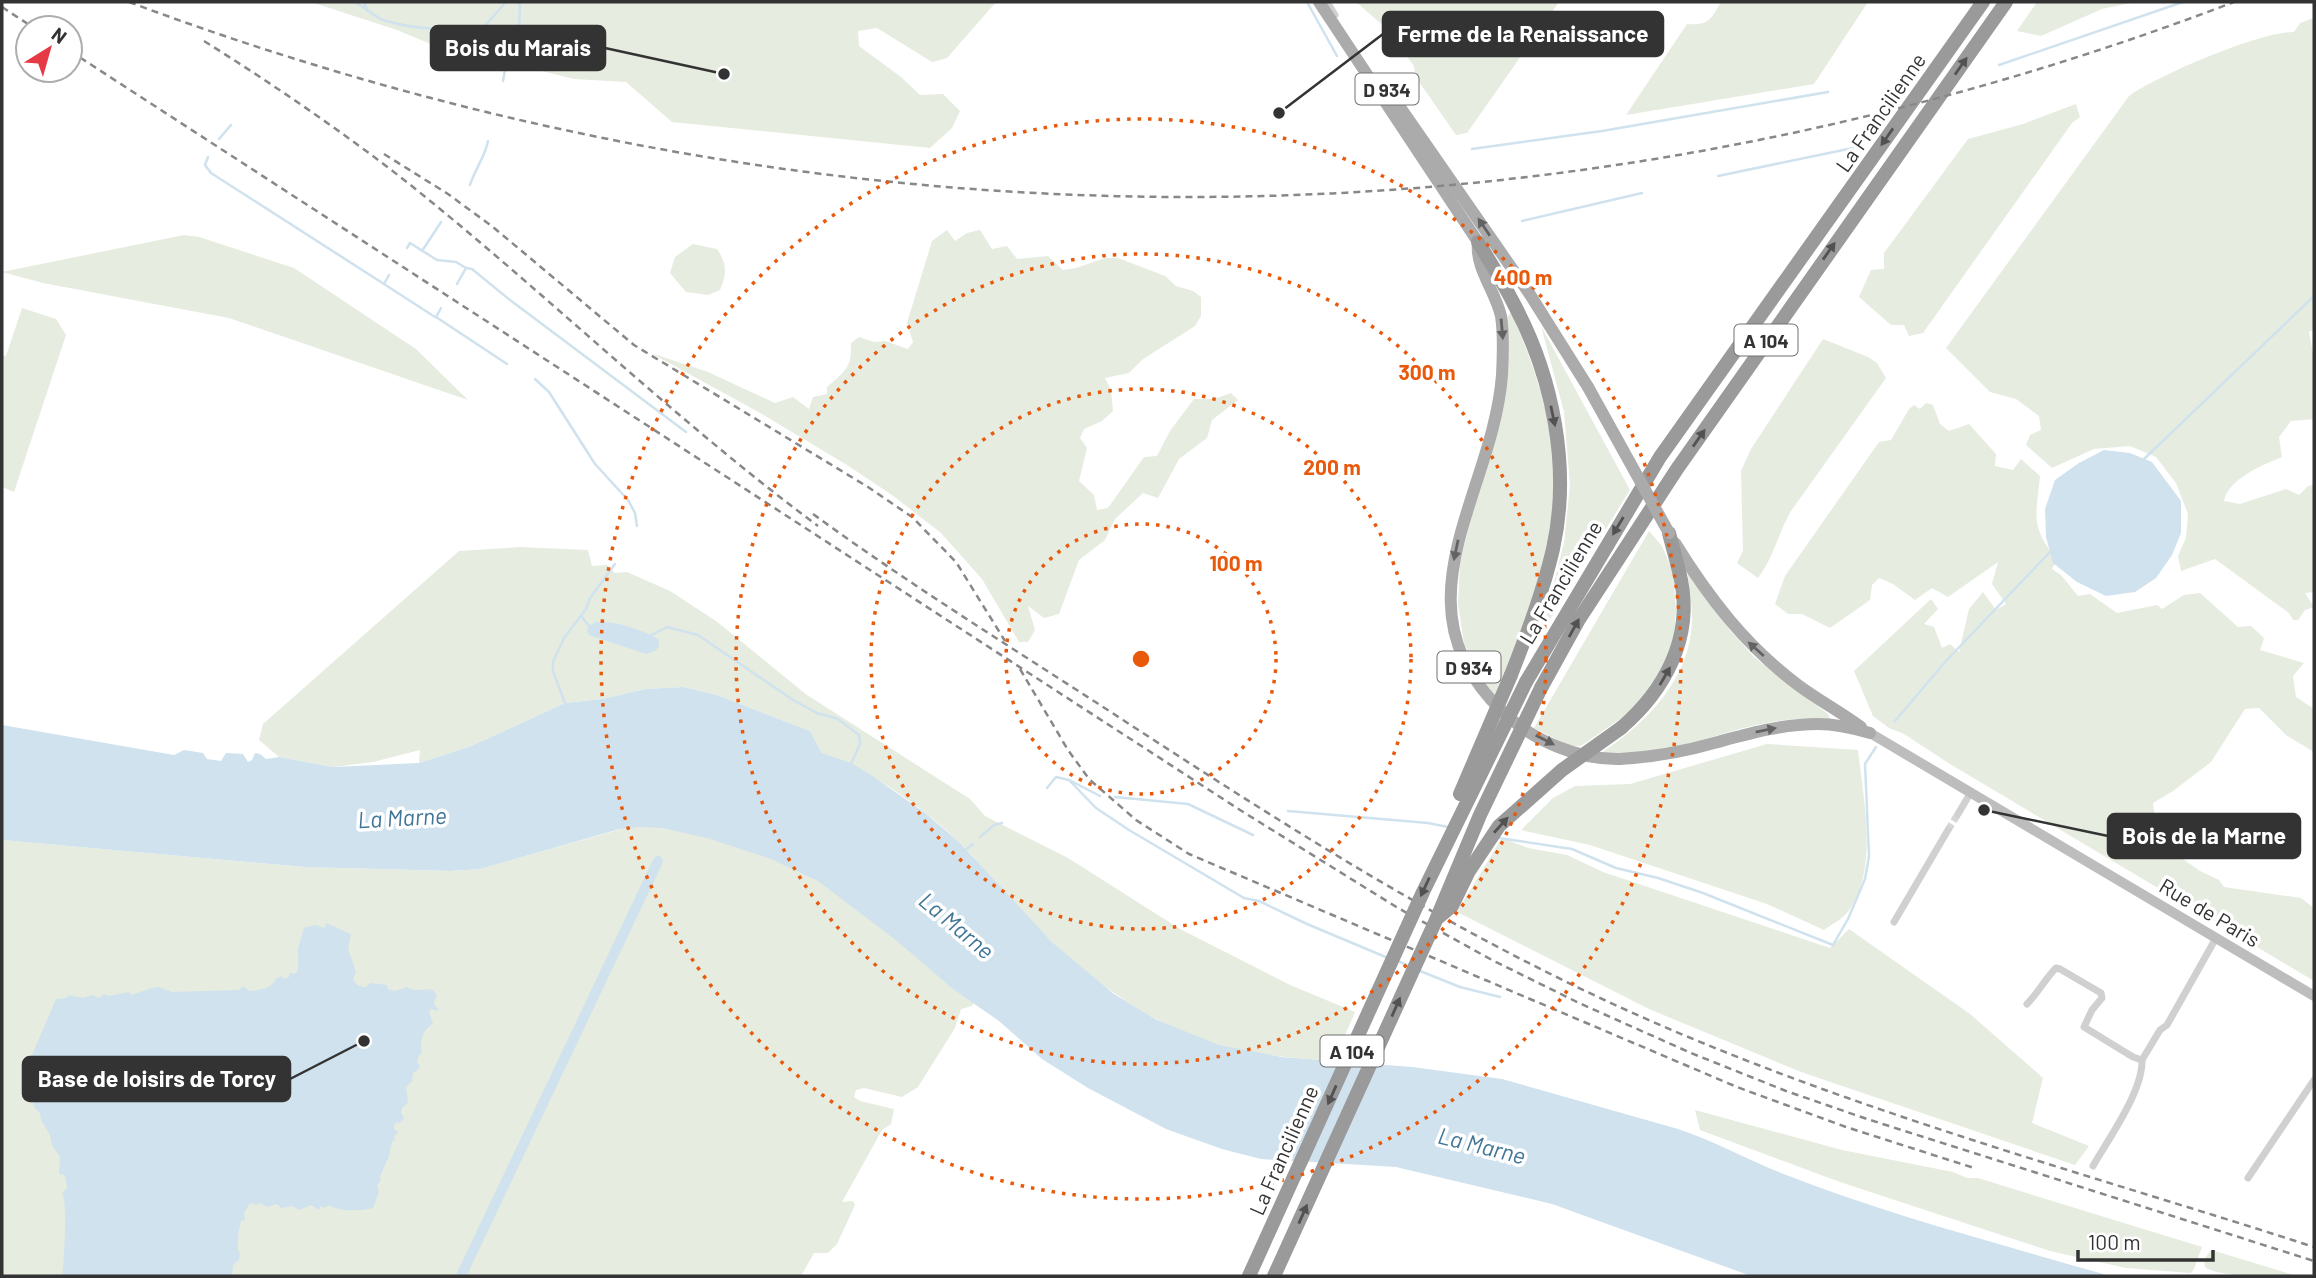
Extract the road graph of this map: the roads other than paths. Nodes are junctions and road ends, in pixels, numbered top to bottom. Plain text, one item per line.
1 (1319, 2) edge
2 (1326, 2) edge
3 (1983, 2) edge
4 (2006, 2) edge
5 (1478, 242) junction
6 (1669, 533) junction
7 (1870, 733) junction
8 (1971, 792) junction
9 (1958, 814) tunnel mouth
10 (1454, 826) junction
11 (1948, 830) tunnel mouth
12 (1436, 920) junction
13 (1894, 922) dead end
14 (2216, 938) junction
15 (2314, 996) edge
16 (2027, 1004) dead end
17 (2142, 1060) junction
18 (2314, 1080) edge
19 (2093, 1166) dead end
20 (2248, 1178) dead end
21 (1249, 1276) edge
22 (1275, 1276) edge

1 - 5 main road, D 934
6 -> 2 main road, D 934, bridge
3 -> 10 highway, La Francilienne / A 104, bridge
12 -> 4 highway, La Francilienne / A 104, bridge
5 -> 7 main road, D 934
5 -> 10 highway, bridge
7 -> 6 main road, D 934
12 -> 6 highway, bridge
7 - 8 main road, Rue de Paris
8 - 9 street
8 - 14 main road, Rue de Paris
10 -> 21 highway, La Francilienne / A 104, bridge
11 - 13 street
22 -> 12 highway, La Francilienne / A 104, bridge
14 - 15 main road, Rue de Paris
14 - 17 street
16 - 17 street
17 - 19 street
18 - 20 street

